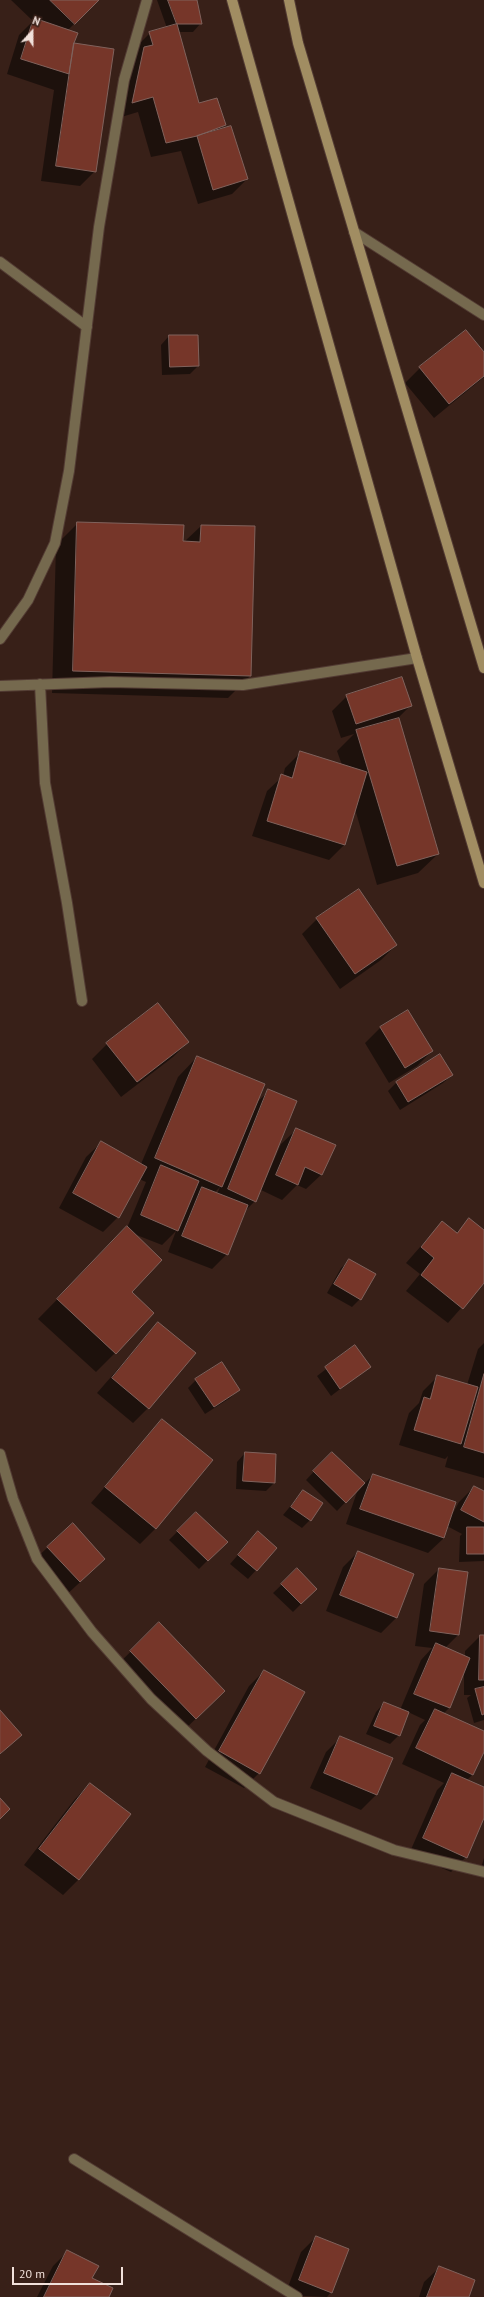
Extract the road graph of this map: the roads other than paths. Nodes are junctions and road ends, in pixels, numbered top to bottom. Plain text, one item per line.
1 (147, 0) edge
2 (232, 0) edge
3 (289, 0) edge
4 (354, 232) junction
5 (0, 262) edge
6 (484, 315) edge
7 (87, 327) junction
8 (0, 639) edge
9 (481, 647) edge
10 (417, 658) junction
11 (484, 668) edge
12 (40, 684) junction
13 (0, 686) edge
14 (484, 884) edge
15 (82, 1001) dead end
16 (0, 1454) edge
17 (484, 1872) edge
18 (74, 2159) dead end
19 (297, 2297) edge

1 - 7 street
2 - 10 street
3 - 4 street
4 - 6 street
4 - 9 street
5 - 7 street
7 - 8 street
9 - 11 street
10 - 12 street
10 - 14 street
12 - 13 street
12 - 15 street
16 - 17 street
18 - 19 street

